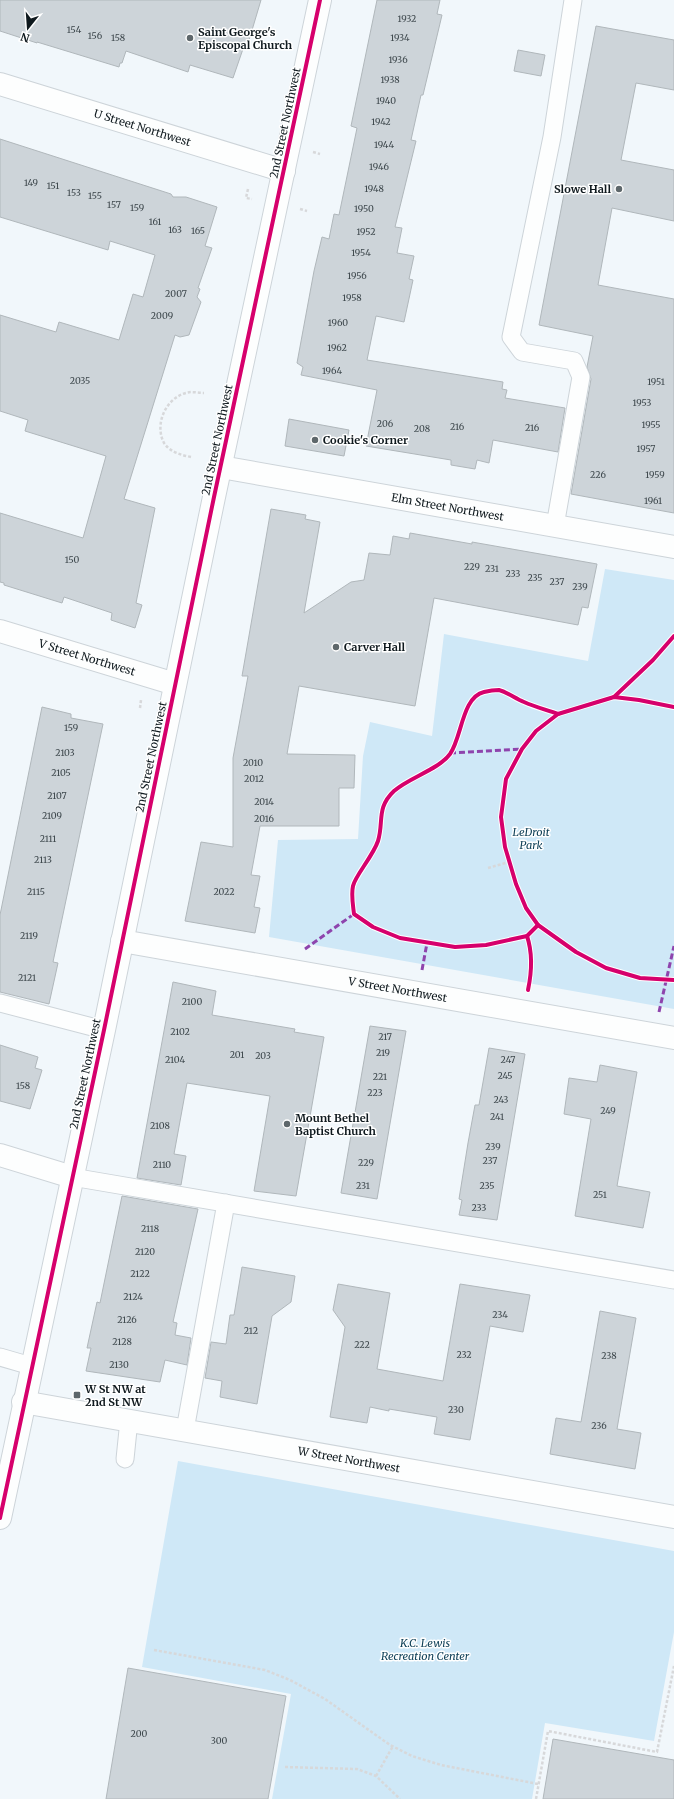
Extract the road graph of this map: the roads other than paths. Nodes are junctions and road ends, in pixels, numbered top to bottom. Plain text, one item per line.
1 (320, 0) edge
2 (573, 0) edge
3 (0, 84) edge
4 (284, 171) junction
5 (221, 467) junction
6 (555, 526) junction
7 (674, 547) edge
8 (0, 631) edge
9 (175, 684) junction
10 (122, 941) junction
11 (0, 1003) edge
12 (104, 1030) junction
13 (674, 1038) edge
14 (0, 1154) edge
15 (72, 1176) junction
16 (226, 1203) junction
17 (674, 1280) edge
18 (0, 1357) edge
19 (31, 1366) junction
20 (24, 1402) junction
21 (129, 1420) junction
22 (185, 1430) junction
23 (124, 1459) dead end
24 (674, 1517) edge
25 (0, 1518) edge

1 - 4 street, 2nd Street Northwest
2 - 6 lane
3 - 4 street, U Street Northwest
4 - 5 street, 2nd Street Northwest
5 - 6 street, Elm Street Northwest
5 - 9 street, 2nd Street Northwest
6 - 7 street, Elm Street Northwest
8 - 9 street, V Street Northwest
9 - 10 street, 2nd Street Northwest
10 - 12 street, 2nd Street Northwest
10 - 13 street, V Street Northwest
11 - 12 lane
12 - 15 street, 2nd Street Northwest
14 - 15 street
15 - 16 lane
15 - 19 street, 2nd Street Northwest
16 - 17 lane
16 - 22 lane
18 - 19 lane
19 - 20 street, 2nd Street Northwest
20 - 21 street, W Street Northwest
20 - 25 street, 2nd Street Northwest
21 - 22 street, W Street Northwest
21 - 23 lane
22 - 24 street, W Street Northwest

